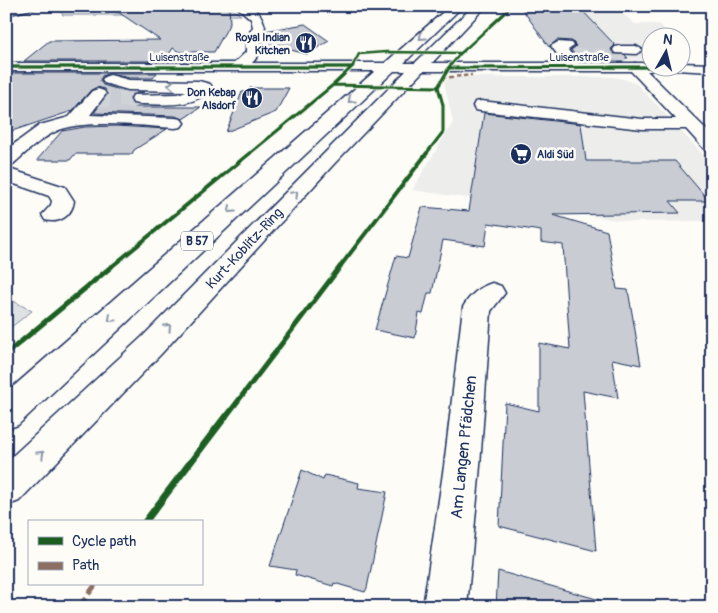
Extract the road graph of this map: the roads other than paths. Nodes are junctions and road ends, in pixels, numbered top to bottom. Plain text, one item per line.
1 (12, 6) edge
2 (32, 6) edge
3 (242, 6) edge
4 (457, 6) edge
5 (480, 6) edge
6 (6, 9) edge
7 (632, 55) edge
8 (6, 67) edge
9 (121, 67) junction
10 (237, 67) junction
11 (388, 67) junction
12 (690, 67) edge
13 (420, 68) junction
14 (712, 68) edge
15 (104, 87) junction
16 (138, 100) tunnel mouth
17 (481, 106) dead end
18 (75, 121) junction
19 (175, 123) dead end
20 (690, 124) junction
21 (712, 146) edge
22 (6, 160) edge
23 (6, 174) edge
24 (53, 216) dead end
25 (492, 293) dead end
26 (6, 414) edge
27 (6, 488) edge
28 (445, 607) edge

1 - 6 main road
2 - 6 main road
3 - 10 main road
4 -> 11 main road, B 57
5 - 13 main road, Kurt-Koblitz-Ring / B 57
7 - 13 main road, Luisenstraße
7 - 20 main road
8 - 9 main road, Luisenstraße
9 - 10 main road, Luisenstraße
9 - 15 main road
10 - 11 main road, Luisenstraße
11 - 13 main road, Luisenstraße
11 -> 26 main road, B 57
12 - 14 main road
27 -> 13 main road, Kurt-Koblitz-Ring / B 57
16 -> 15 main road
15 - 18 main road
17 - 20 main road
18 - 19 main road
18 - 22 main road
20 - 21 main road
23 - 24 main road
25 - 28 main road, Am Langen Pfädchen

